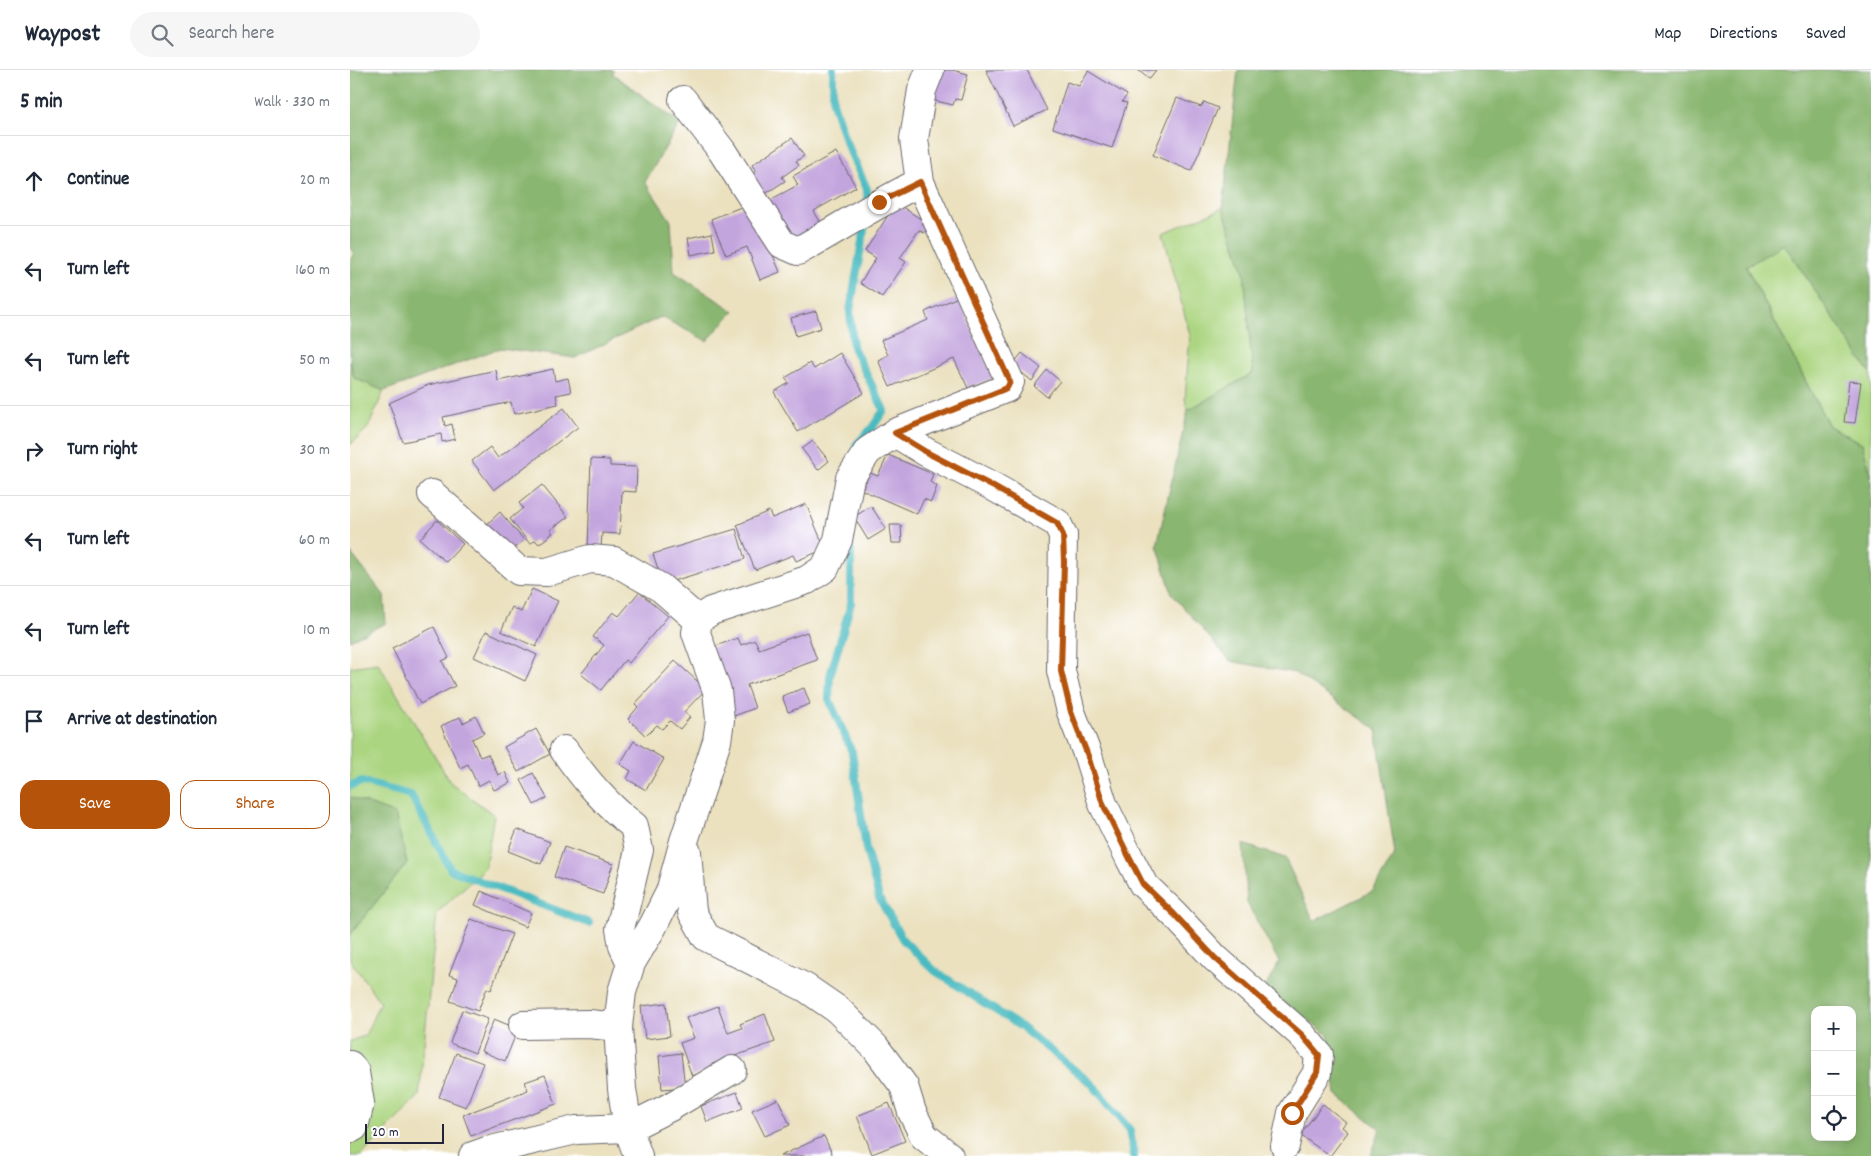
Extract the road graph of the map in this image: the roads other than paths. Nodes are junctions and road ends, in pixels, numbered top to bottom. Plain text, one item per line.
1 (930, 70) edge
2 (682, 100) dead end
3 (920, 182) junction
4 (895, 433) junction
5 (432, 494) dead end
6 (698, 620) junction
7 (564, 750) dead end
8 (684, 841) junction
9 (631, 962) junction
10 (523, 1025) dead end
11 (618, 1027) junction
12 (350, 1065) edge
13 (732, 1070) dead end
14 (628, 1128) junction
15 (350, 1130) edge
16 (1284, 1146) dead end
17 (473, 1156) edge
18 (638, 1156) edge
19 (949, 1156) edge

1 - 3 street
2 - 3 street
3 - 4 street
4 - 6 street
4 - 16 street
5 - 6 street
6 - 8 street
7 - 9 street
8 - 9 street
8 - 19 street
9 - 11 street
10 - 11 street
11 - 14 street
12 - 15 street
13 - 14 street
14 - 17 street
14 - 18 street

